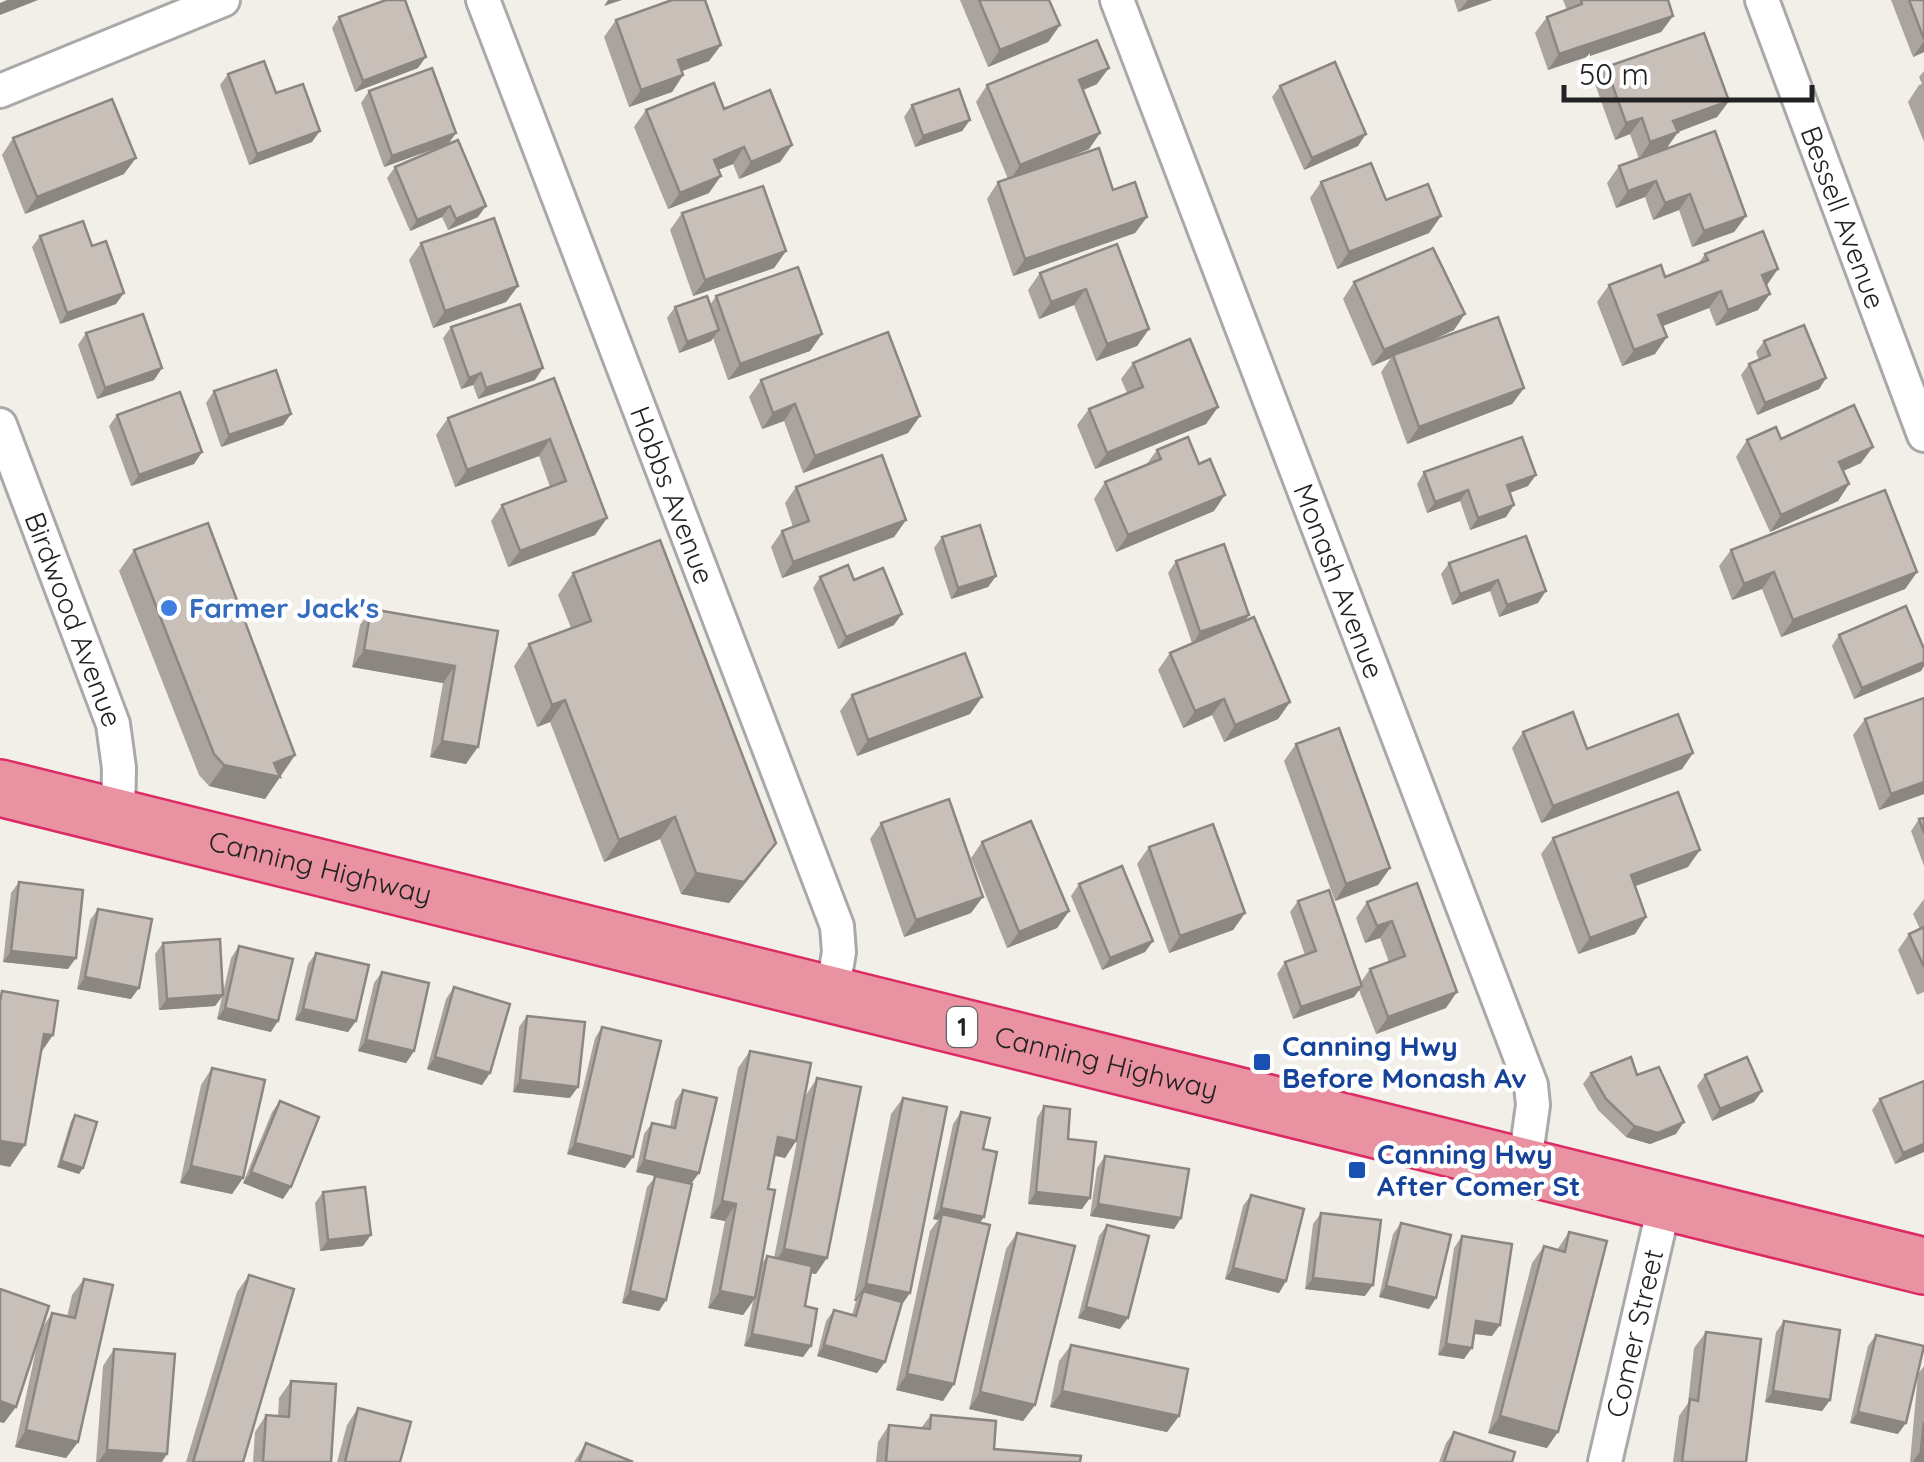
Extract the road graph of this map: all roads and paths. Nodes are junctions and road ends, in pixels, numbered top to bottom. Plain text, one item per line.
1 (223, 0) edge
2 (483, 0) edge
3 (1117, 0) edge
4 (1762, 0) edge
5 (0, 91) edge
6 (0, 425) edge
7 (1924, 434) edge
8 (0, 788) edge
9 (118, 817) junction
10 (832, 994) junction
11 (1524, 1169) junction
12 (1665, 1202) junction
13 (1924, 1266) edge
14 (1605, 1462) edge

1 - 5 street
2 - 10 street, Hobbs Avenue
3 - 11 street, Monash Avenue
4 - 7 street, Bessell Avenue
6 - 9 street, Birdwood Avenue
8 - 9 highway, Canning Highway / 1
9 - 10 highway, Canning Highway / 1
10 - 11 highway, Canning Highway / 1
11 - 12 highway, Canning Highway / 1
12 - 13 highway, Canning Highway / 1
12 - 14 street, Comer Street

